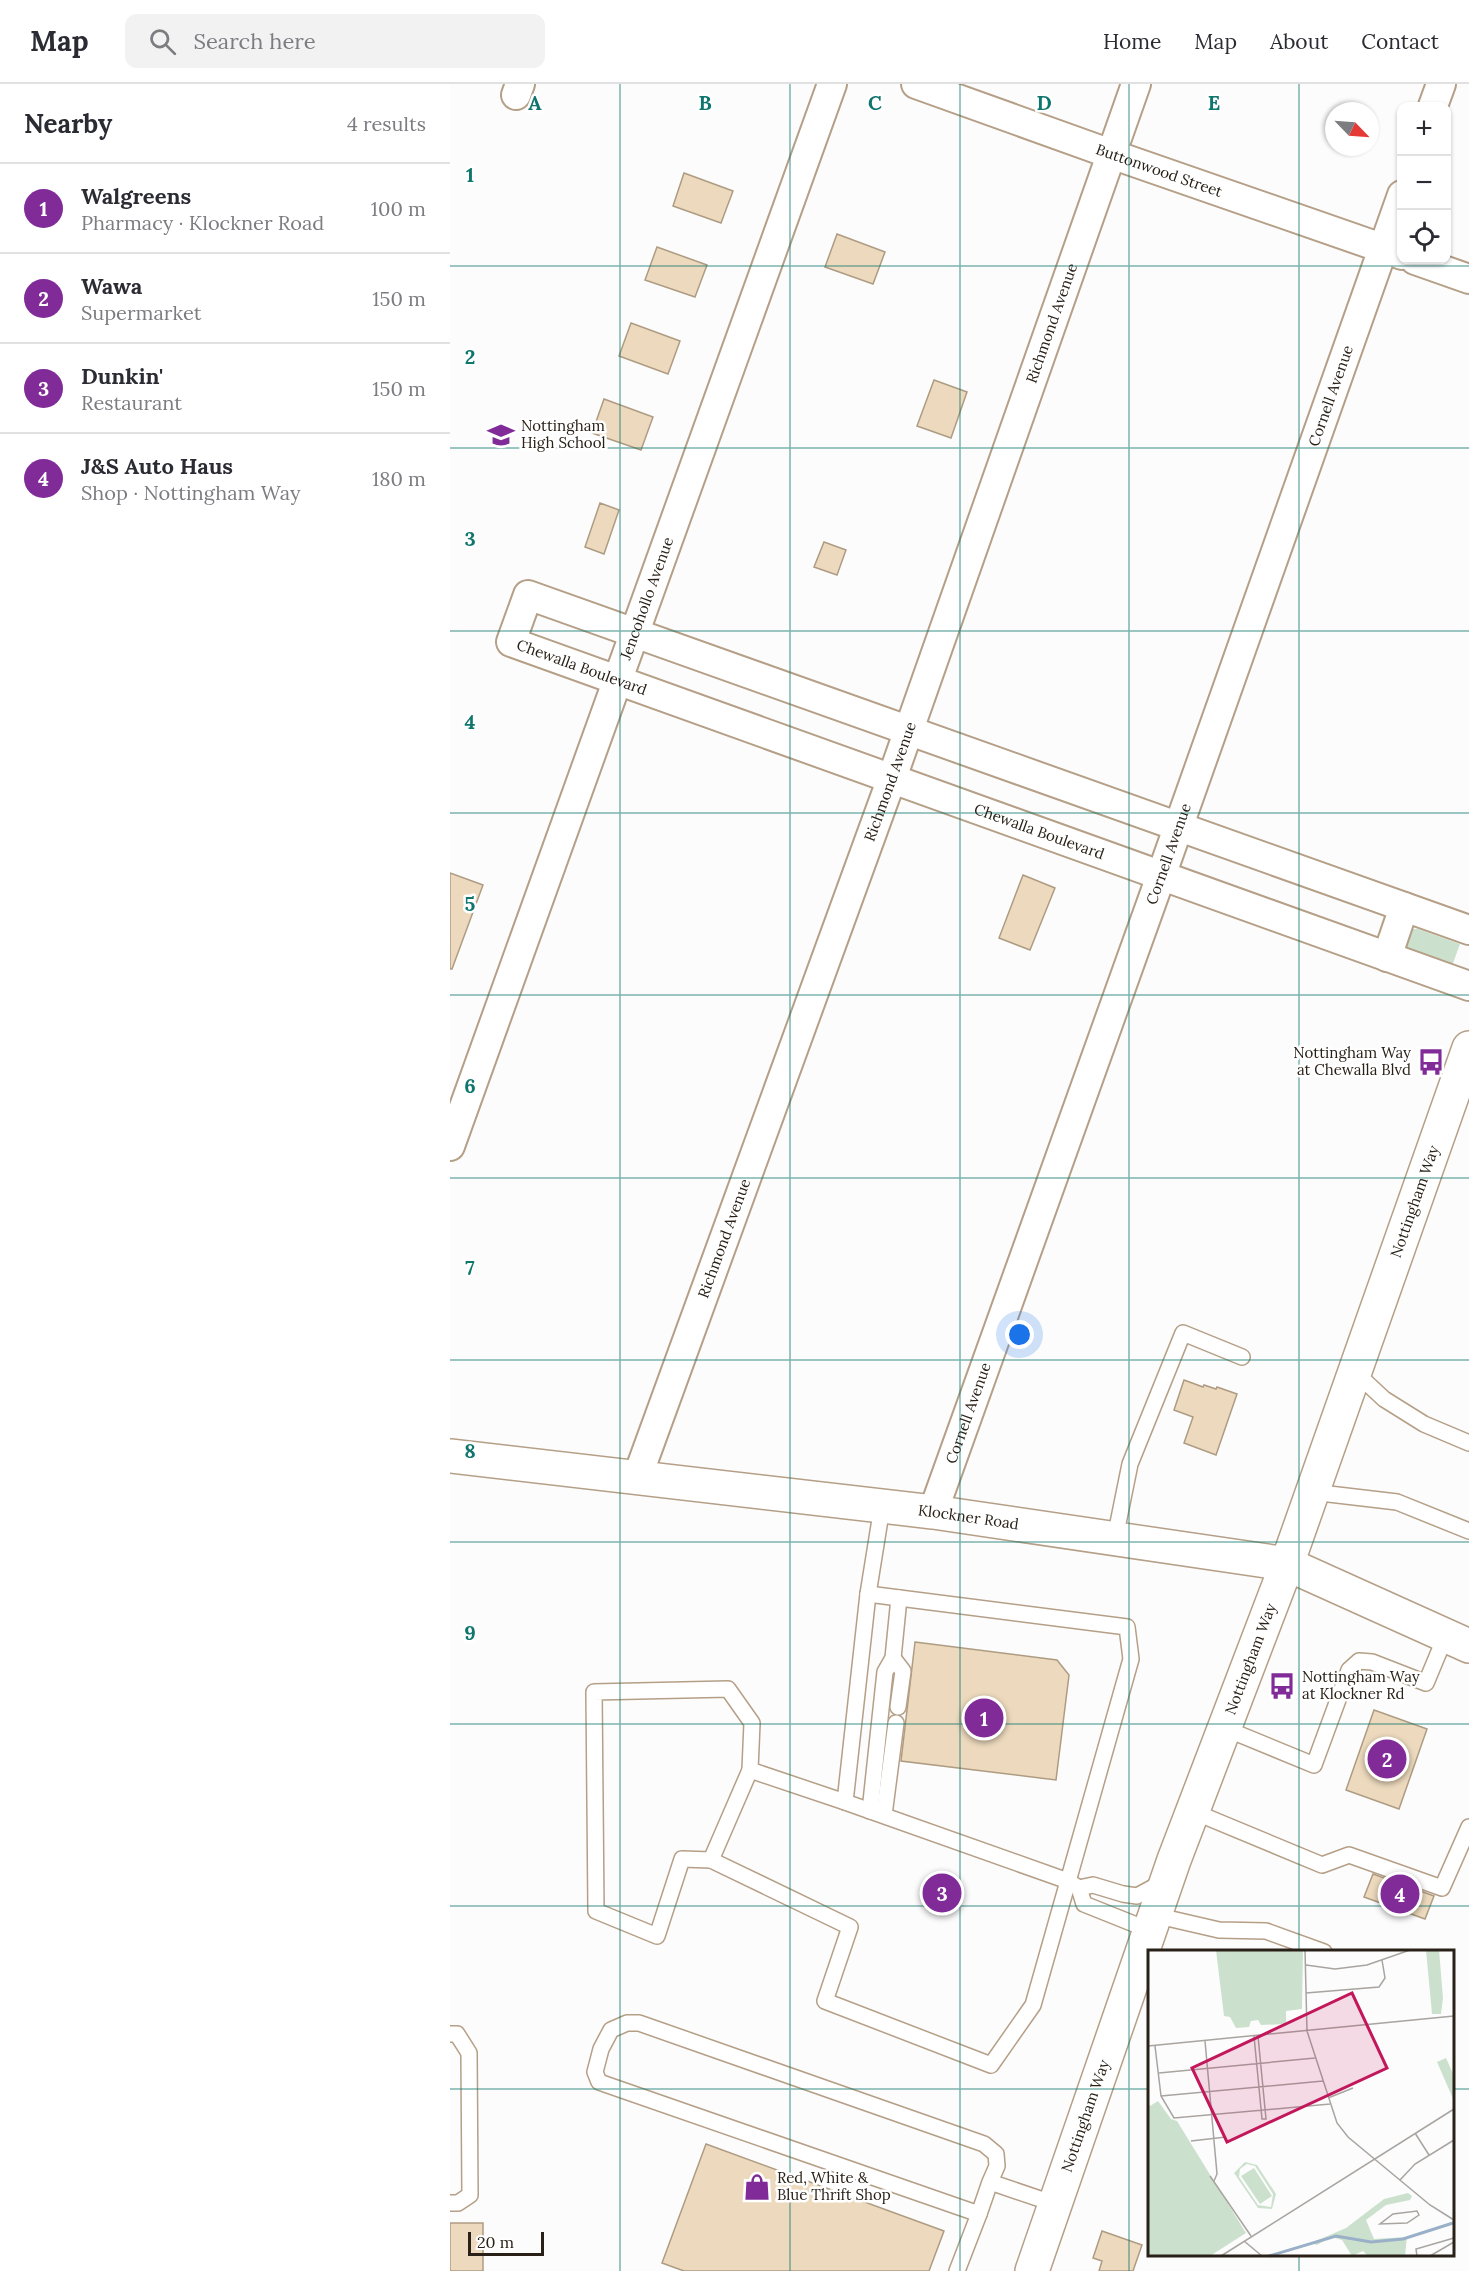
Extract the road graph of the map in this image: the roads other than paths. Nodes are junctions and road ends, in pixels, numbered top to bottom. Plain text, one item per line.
1 (832, 84) edge
2 (916, 84) edge
3 (1136, 84) edge
4 (1441, 84) edge
5 (1434, 102) edge
6 (1111, 154) junction
7 (1399, 210) edge
8 (1392, 251) edge
9 (1426, 264) edge
10 (1469, 279) edge
11 (634, 633) junction
12 (617, 680) junction
13 (909, 730) junction
14 (892, 778) junction
15 (1178, 828) junction
16 (1161, 876) junction
17 (1404, 907) junction
18 (1469, 930) edge
19 (1387, 957) junction
20 (1469, 986) edge
21 (1469, 1048) edge
22 (450, 1146) edge
23 (1242, 1357) dead end
24 (1354, 1371) junction
25 (1469, 1443) edge
26 (450, 1456) edge
27 (637, 1478) junction
28 (1312, 1492) junction
29 (882, 1507) junction
30 (933, 1512) junction
31 (1469, 1531) edge
32 (1115, 1538) junction
33 (1287, 1564) junction
34 (868, 1594) junction
35 (900, 1598) junction
36 (1457, 1641) edge
37 (893, 1658) junction
38 (898, 1707) dead end
39 (896, 1723) dead end
40 (1224, 1728) junction
41 (750, 1770) junction
42 (845, 1802) junction
43 (1192, 1812) junction
44 (877, 1813) junction
45 (1469, 1827) edge
46 (711, 1860) junction
47 (1167, 1881) junction
48 (1073, 1884) junction
49 (1152, 1922) junction
50 (1318, 1950) edge
51 (1143, 1967) edge
52 (450, 2034) edge
53 (990, 2182) junction
54 (450, 2203) edge
55 (1055, 2204) junction
56 (979, 2214) junction
57 (957, 2271) edge
58 (1032, 2271) edge

1 - 11 street, Jencohollo Avenue
2 - 6 street, Buttonwood Street
3 - 6 street, Richmond Avenue
4 - 5 street
6 - 8 street, Buttonwood Street
6 - 13 street, Richmond Avenue
7 - 8 street, Cornell Avenue
8 - 15 street, Cornell Avenue
9 - 10 street
11 - 12 street, Jencohollo Avenue
11 - 12 street, Chewalla Boulevard
11 - 13 street, Chewalla Boulevard
12 - 14 street, Chewalla Boulevard
12 - 22 street, Jencohollo Avenue
13 - 14 street, Richmond Avenue
13 - 15 street, Chewalla Boulevard
14 - 16 street, Chewalla Boulevard
14 - 27 street, Richmond Avenue
15 - 16 street, Cornell Avenue
15 - 17 street, Chewalla Boulevard
16 - 19 street, Chewalla Boulevard
16 - 30 street, Cornell Avenue
17 - 18 street, Chewalla Boulevard
17 - 19 street
19 - 20 street, Chewalla Boulevard
21 - 24 main road, Nottingham Way
23 - 32 lane
24 - 25 lane
24 - 28 main road, Nottingham Way
26 - 27 main road, Klockner Road
27 - 29 main road, Klockner Road
28 - 31 lane
28 - 33 main road, Nottingham Way
29 - 30 main road, Klockner Road
29 - 34 lane
30 - 32 main road, Klockner Road
32 - 33 main road, Klockner Road
33 - 36 main road, Klockner Road
33 - 40 main road, Nottingham Way
34 - 35 lane
34 - 42 lane
35 - 37 lane
35 - 48 lane
36 - 40 lane
37 - 38 lane
37 - 44 lane
39 - 44 lane
40 - 43 main road, Nottingham Way
41 - 42 lane
41 - 46 lane
41 - 46 lane
42 - 44 lane
43 - 45 lane
43 - 47 main road, Nottingham Way
44 - 48 lane
46 - 48 lane
47 - 48 lane
47 - 49 main road, Nottingham Way
48 - 49 lane
49 - 50 lane
49 - 51 main road, Nottingham Way
51 - 55 main road, Nottingham Way
52 - 54 lane
53 - 55 lane
53 - 56 lane
53 - 56 lane
55 - 58 main road, Nottingham Way
56 - 57 lane

